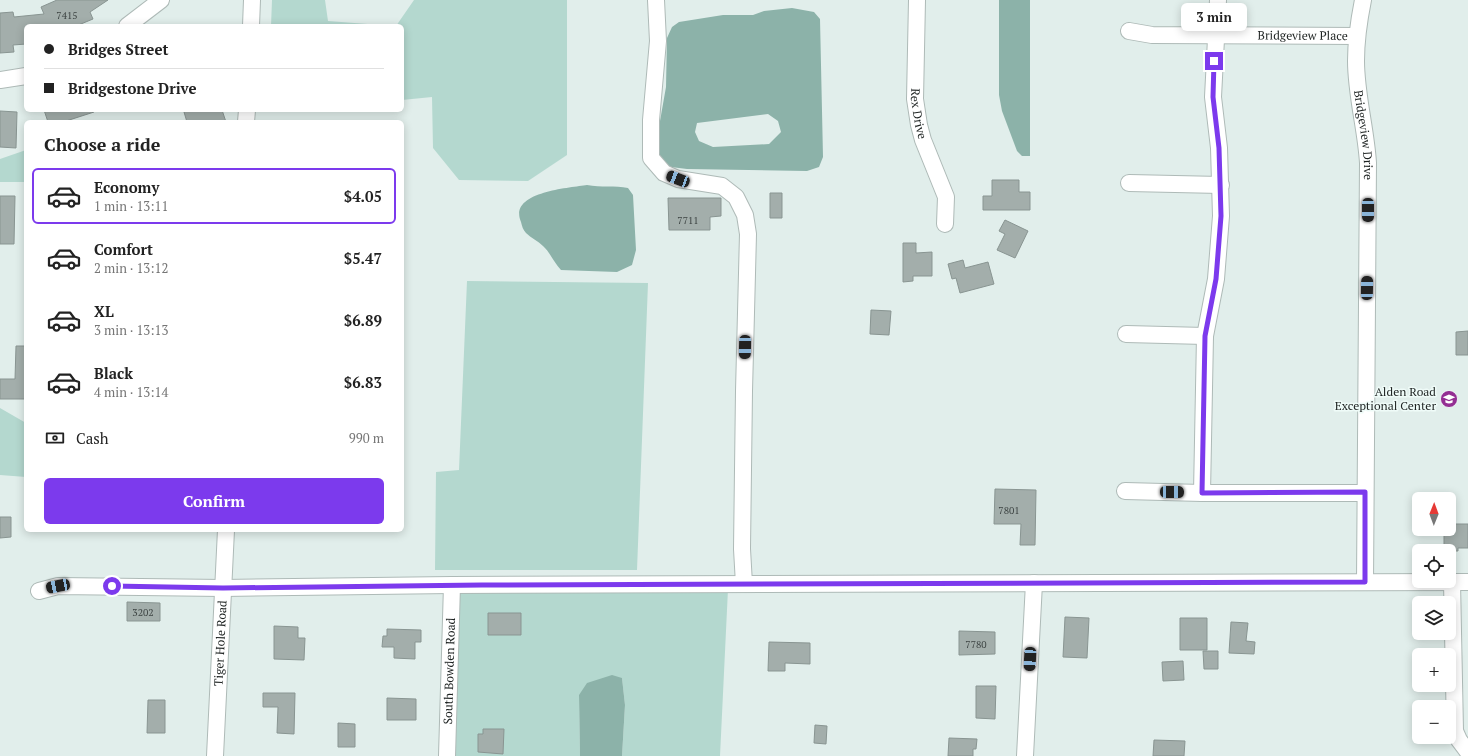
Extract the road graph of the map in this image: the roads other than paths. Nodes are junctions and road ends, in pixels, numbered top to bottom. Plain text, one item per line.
1 (161, 0) edge
2 (252, 0) edge
3 (656, 0) edge
4 (917, 0) edge
5 (1218, 0) edge
6 (1363, 0) edge
7 (130, 24) edge
8 (251, 24) edge
9 (1129, 31) dead end
10 (1215, 36) junction
11 (1357, 36) junction
12 (24, 76) edge
13 (0, 80) edge
14 (1128, 183) dead end
15 (1221, 185) junction
16 (946, 224) dead end
17 (1126, 334) dead end
18 (1205, 336) junction
19 (1125, 491) dead end
20 (1365, 492) junction
21 (1202, 493) junction
22 (226, 532) edge
23 (1034, 582) junction
24 (1365, 582) junction
25 (1460, 582) edge
26 (744, 584) junction
27 (452, 585) junction
28 (223, 588) junction
29 (39, 591) dead end
30 (1468, 752) edge
31 (215, 756) edge
32 (447, 756) edge
33 (1025, 756) edge

1 - 7 street
2 - 8 street
3 - 26 street
4 - 16 street, Rex Drive
5 - 10 street
6 - 11 street, Bridgeview Drive
9 - 10 street, Bridgeview Place
10 - 11 street, Bridgeview Place
10 - 15 street
11 - 20 street, Bridgeview Drive
12 - 13 street
14 - 15 street
15 - 18 street
17 - 18 street
18 - 21 street
19 - 21 street
20 - 21 street
20 - 24 street, Bridgeview Drive
22 - 28 street, Tiger Hole Road
23 - 24 street
23 - 26 street
23 - 33 street
24 - 25 street
25 - 30 street
26 - 27 street
27 - 28 street
27 - 32 street, South Bowden Road
28 - 29 street
28 - 31 street, Tiger Hole Road

